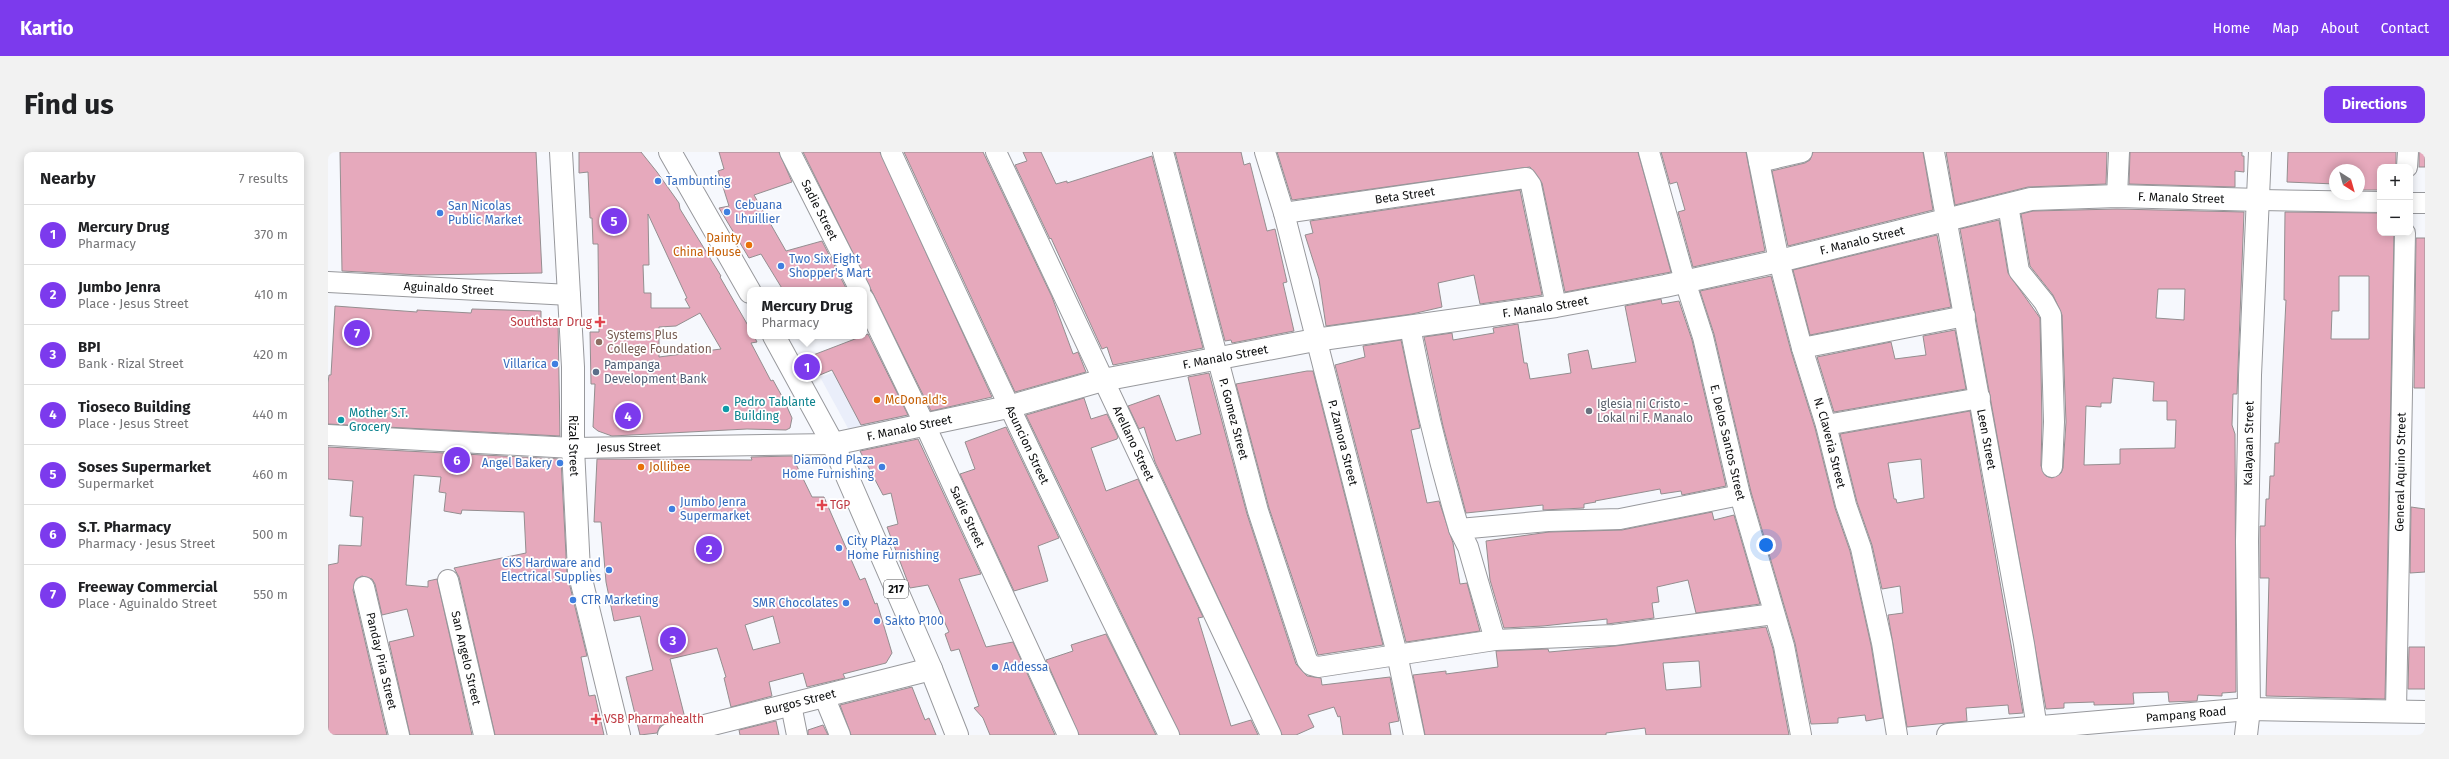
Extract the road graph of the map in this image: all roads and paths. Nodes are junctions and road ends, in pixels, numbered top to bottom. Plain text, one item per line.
1 (561, 152) edge
2 (670, 152) edge
3 (790, 152) edge
4 (891, 152) edge
5 (996, 152) edge
6 (1163, 152) edge
7 (1265, 152) edge
8 (1649, 152) edge
9 (1802, 152) edge
10 (1934, 152) edge
11 (2119, 152) edge
12 (2260, 152) edge
13 (2408, 152) edge
14 (1758, 157) edge
15 (2407, 164) edge
16 (2117, 196) junction
17 (2260, 200) junction
18 (2377, 202) edge
19 (2413, 202) edge
20 (2425, 203) edge
21 (2008, 205) junction
22 (1284, 213) junction
23 (1947, 220) junction
24 (2405, 236) edge
25 (1779, 261) junction
26 (328, 274) edge
27 (1685, 281) junction
28 (328, 282) edge
29 (747, 287) edge
30 (858, 287) edge
31 (570, 295) junction
32 (867, 305) edge
33 (1556, 306) junction
34 (1965, 316) junction
35 (1410, 327) junction
36 (776, 339) edge
37 (1315, 340) junction
38 (1802, 348) junction
39 (1219, 360) junction
40 (1103, 380) junction
41 (1980, 398) junction
42 (1008, 407) junction
43 (925, 425) junction
44 (1826, 425) junction
45 (328, 435) edge
46 (833, 444) junction
47 (573, 448) junction
48 (2052, 467) dead end
49 (1740, 495) junction
50 (1459, 529) junction
51 (448, 580) dead end
52 (364, 587) dead end
53 (1774, 614) junction
54 (1495, 640) junction
55 (1397, 654) junction
56 (931, 669) junction
57 (824, 696) junction
58 (791, 705) junction
59 (2249, 709) junction
60 (2396, 711) junction
61 (2425, 712) edge
62 (2037, 730) edge
63 (399, 735) edge
64 (484, 735) edge
65 (619, 735) edge
66 (669, 735) edge
67 (797, 735) edge
68 (840, 735) edge
69 (957, 735) edge
70 (1068, 735) edge
71 (1169, 735) edge
72 (1271, 735) edge
73 (1414, 735) edge
74 (1801, 735) edge
75 (1897, 735) edge
76 (1948, 735) edge
77 (2246, 735) edge

1 - 31 street, Rizal Street
2 - 29 street
3 - 30 street, Sadie Street
4 - 42 street, Asuncion Street
5 - 40 street, Arellano Street
6 - 39 street, P. Gomez Street
7 - 22 street, P. Zamora Street
8 - 27 street, E. Delos Santos Street
9 - 14 street
10 - 23 street, Leen Street
11 - 16 street
12 - 17 street, Kalayaan Street
13 - 15 street
14 - 25 street, N. Claveria Street
16 - 17 street, F. Manalo Street
16 - 21 street, F. Manalo Street
17 - 18 street
17 - 59 street, Kalayaan Street
19 - 20 street
21 - 23 street, F. Manalo Street
21 - 48 street
22 - 33 street, Beta Street
22 - 37 street, P. Zamora Street
23 - 25 street, F. Manalo Street
23 - 34 street, Leen Street
24 - 60 street, General Aquino Street
25 - 27 street, F. Manalo Street
25 - 38 street, N. Claveria Street
26 - 28 street
27 - 33 street, F. Manalo Street
27 - 49 street, E. Delos Santos Street
28 - 31 street, Aguinaldo Street
31 - 47 street, Rizal Street
32 - 43 street, Sadie Street
33 - 35 street, F. Manalo Street
34 - 38 street
34 - 41 street, Leen Street
35 - 37 street, F. Manalo Street
35 - 50 street
36 - 46 street, 217
37 - 39 street, F. Manalo Street
37 - 55 street, P. Zamora Street
38 - 44 street, N. Claveria Street
39 - 40 street, F. Manalo Street
39 - 55 street, P. Gomez Street
40 - 42 street, F. Manalo Street
40 - 72 street, Arellano Street
41 - 44 street
41 - 62 street, Leen Street
42 - 43 street, F. Manalo Street
42 - 71 street, Asuncion Street
43 - 46 street, F. Manalo Street
43 - 70 street, Sadie Street
44 - 75 street, N. Claveria Street
45 - 47 street, Jesus Street
46 - 47 street, Jesus Street
46 - 56 street, 217
47 - 65 street, Rizal Street
49 - 50 street
49 - 53 street, E. Delos Santos Street
50 - 54 street
51 - 64 street, San Angelo Street
52 - 63 street, Panday Pira Street
53 - 54 street
53 - 74 street, E. Delos Santos Street
54 - 55 street
55 - 73 street, P. Zamora Street
56 - 57 street, Burgos Street
56 - 69 street, 217
57 - 58 street, Burgos Street
57 - 68 street
58 - 66 street, Burgos Street
58 - 67 street
59 - 60 street, Pampang Road
59 - 62 street, Pampang Road
59 - 77 street, Kalayaan Street
60 - 61 street, Pampang Road
62 - 76 street, Pampang Road

